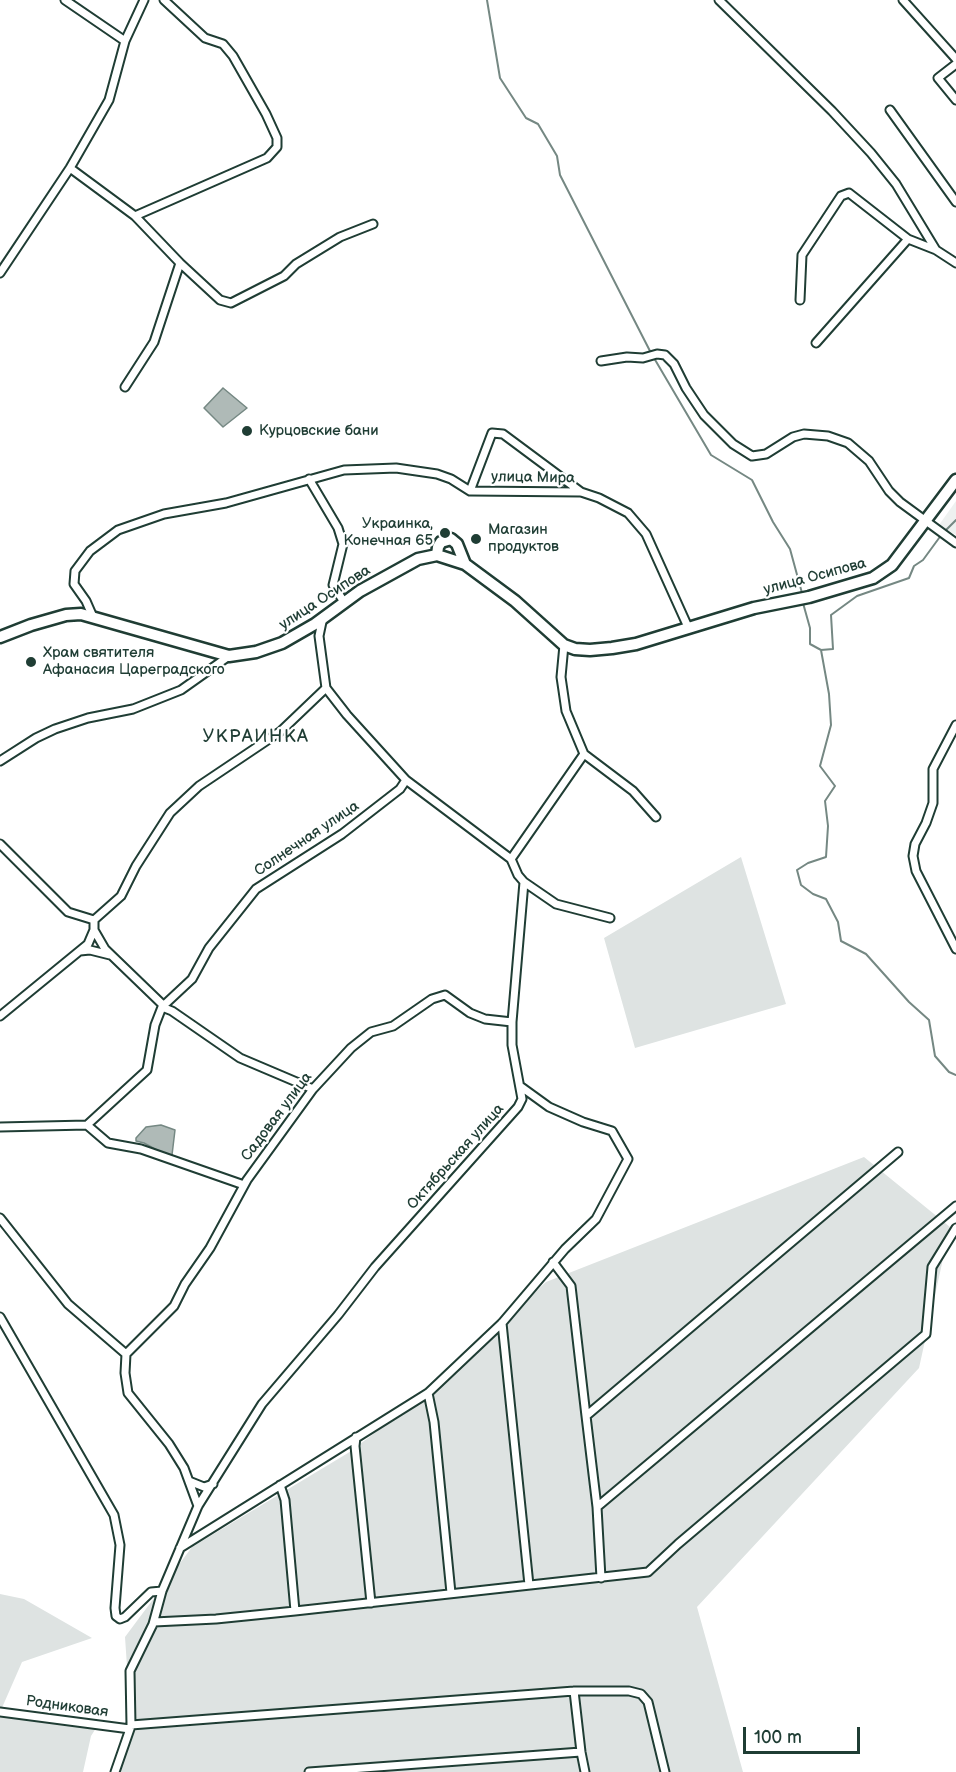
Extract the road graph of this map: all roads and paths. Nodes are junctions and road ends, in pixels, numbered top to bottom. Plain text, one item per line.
1 (65, 0) edge
2 (144, 0) edge
3 (164, 0) edge
4 (719, 0) edge
5 (903, 0) edge
6 (124, 41) junction
7 (956, 62) edge
8 (956, 100) edge
9 (890, 110) dead end
10 (70, 168) junction
11 (956, 202) edge
12 (135, 216) junction
13 (373, 224) dead end
14 (908, 239) junction
15 (936, 250) junction
16 (180, 263) junction
17 (956, 263) edge
18 (0, 273) edge
19 (800, 300) dead end
20 (816, 343) dead end
21 (601, 362) dead end
22 (125, 387) dead end
23 (309, 479) junction
24 (956, 480) edge
25 (470, 491) junction
26 (581, 492) junction
27 (925, 520) junction
28 (956, 543) edge
29 (437, 555) junction
30 (465, 564) junction
31 (344, 602) junction
32 (93, 617) junction
33 (323, 617) junction
34 (688, 627) junction
35 (0, 637) edge
36 (564, 645) junction
37 (229, 656) junction
38 (326, 688) junction
39 (956, 725) edge
40 (584, 754) junction
41 (0, 761) edge
42 (406, 780) junction
43 (656, 817) dead end
44 (0, 844) edge
45 (511, 859) junction
46 (524, 882) junction
47 (610, 918) dead end
48 (94, 920) junction
49 (94, 930) junction
50 (956, 950) edge
51 (80, 951) junction
52 (112, 956) junction
53 (162, 1007) junction
54 (0, 1016) edge
55 (512, 1022) junction
56 (520, 1086) junction
57 (313, 1089) junction
58 (87, 1125) junction
59 (0, 1127) edge
60 (898, 1152) dead end
61 (244, 1185) junction
62 (956, 1206) edge
63 (0, 1218) edge
64 (956, 1228) edge
65 (554, 1262) junction
66 (0, 1317) edge
67 (502, 1323) junction
68 (126, 1354) junction
69 (428, 1393) junction
70 (586, 1416) junction
71 (356, 1437) junction
72 (189, 1481) junction
73 (213, 1484) junction
74 (280, 1485) junction
75 (198, 1506) junction
76 (597, 1507) junction
77 (180, 1548) junction
78 (601, 1578) junction
79 (529, 1585) junction
80 (162, 1591) junction
81 (450, 1593) junction
82 (371, 1603) junction
83 (295, 1611) junction
84 (153, 1624) junction
85 (574, 1691) junction
86 (0, 1712) edge
87 (131, 1727) junction
88 (581, 1752) junction
89 (118, 1762) junction
90 (115, 1772) edge
91 (122, 1772) edge
92 (309, 1772) edge
93 (585, 1772) edge
94 (665, 1772) edge

1 - 6 street
2 - 6 street
3 - 12 street
4 - 15 street
5 - 7 street
6 - 10 street
7 - 8 street
9 - 11 street
10 - 12 street
10 - 18 street
12 - 16 street
13 - 16 street
14 - 15 street
14 - 19 street
14 - 20 street
15 - 17 street
16 - 22 street
21 - 27 street
23 - 25 street, улица Мира
23 - 31 street
23 - 32 street, улица Мира
24 - 27 main road
25 - 26 street, улица Мира
25 - 26 street
26 - 34 street, улица Мира
27 - 28 street
27 - 34 main road, улица Осипова
29 - 30 main road
29 - 30 main road, улица Осипова
29 - 31 main road, улица Осипова
30 - 36 main road
31 - 33 main road, улица Осипова
32 - 35 main road, улица Осипова
32 - 37 main road, улица Осипова
33 - 37 main road, улица Осипова
33 - 38 street
34 - 36 main road, улица Осипова
36 - 40 street
37 - 41 street
38 - 42 street
38 - 48 street
39 - 50 street
40 - 43 street
40 - 45 street
42 - 45 street
42 - 53 street, Солнечная улица
44 - 48 street
45 - 46 street
46 - 47 street
46 - 55 street, Октябрьская улица
48 - 49 street
49 - 51 street
49 - 52 street
51 - 52 street
51 - 54 street
52 - 53 street
53 - 57 street
53 - 58 street, Солнечная улица
55 - 56 street, Октябрьская улица
55 - 57 street, Садовая улица
56 - 65 street
56 - 73 street, Октябрьская улица
57 - 61 street, Садовая улица
58 - 59 street
58 - 61 street
60 - 70 street
61 - 68 street, Садовая улица
62 - 76 street
63 - 68 street
64 - 78 street
65 - 67 street
65 - 70 street
66 - 80 street
67 - 69 street
67 - 79 street
68 - 72 street
69 - 71 street
69 - 81 street
70 - 76 street
71 - 74 street
71 - 82 street
72 - 73 street
72 - 75 street
73 - 75 street, Октябрьская улица
74 - 77 street
74 - 83 street
75 - 77 street, Октябрьская улица
76 - 78 street
77 - 80 street, Октябрьская улица
78 - 79 street
79 - 81 street
80 - 84 street, Октябрьская улица
81 - 82 street
82 - 83 street
83 - 84 street
84 - 87 street, Октябрьская улица
85 - 87 street, Родниковая
85 - 88 street
85 - 94 street, Родниковая
86 - 87 street, Родниковая
87 - 89 street
88 - 92 street
88 - 93 street
89 - 90 street
89 - 91 street

